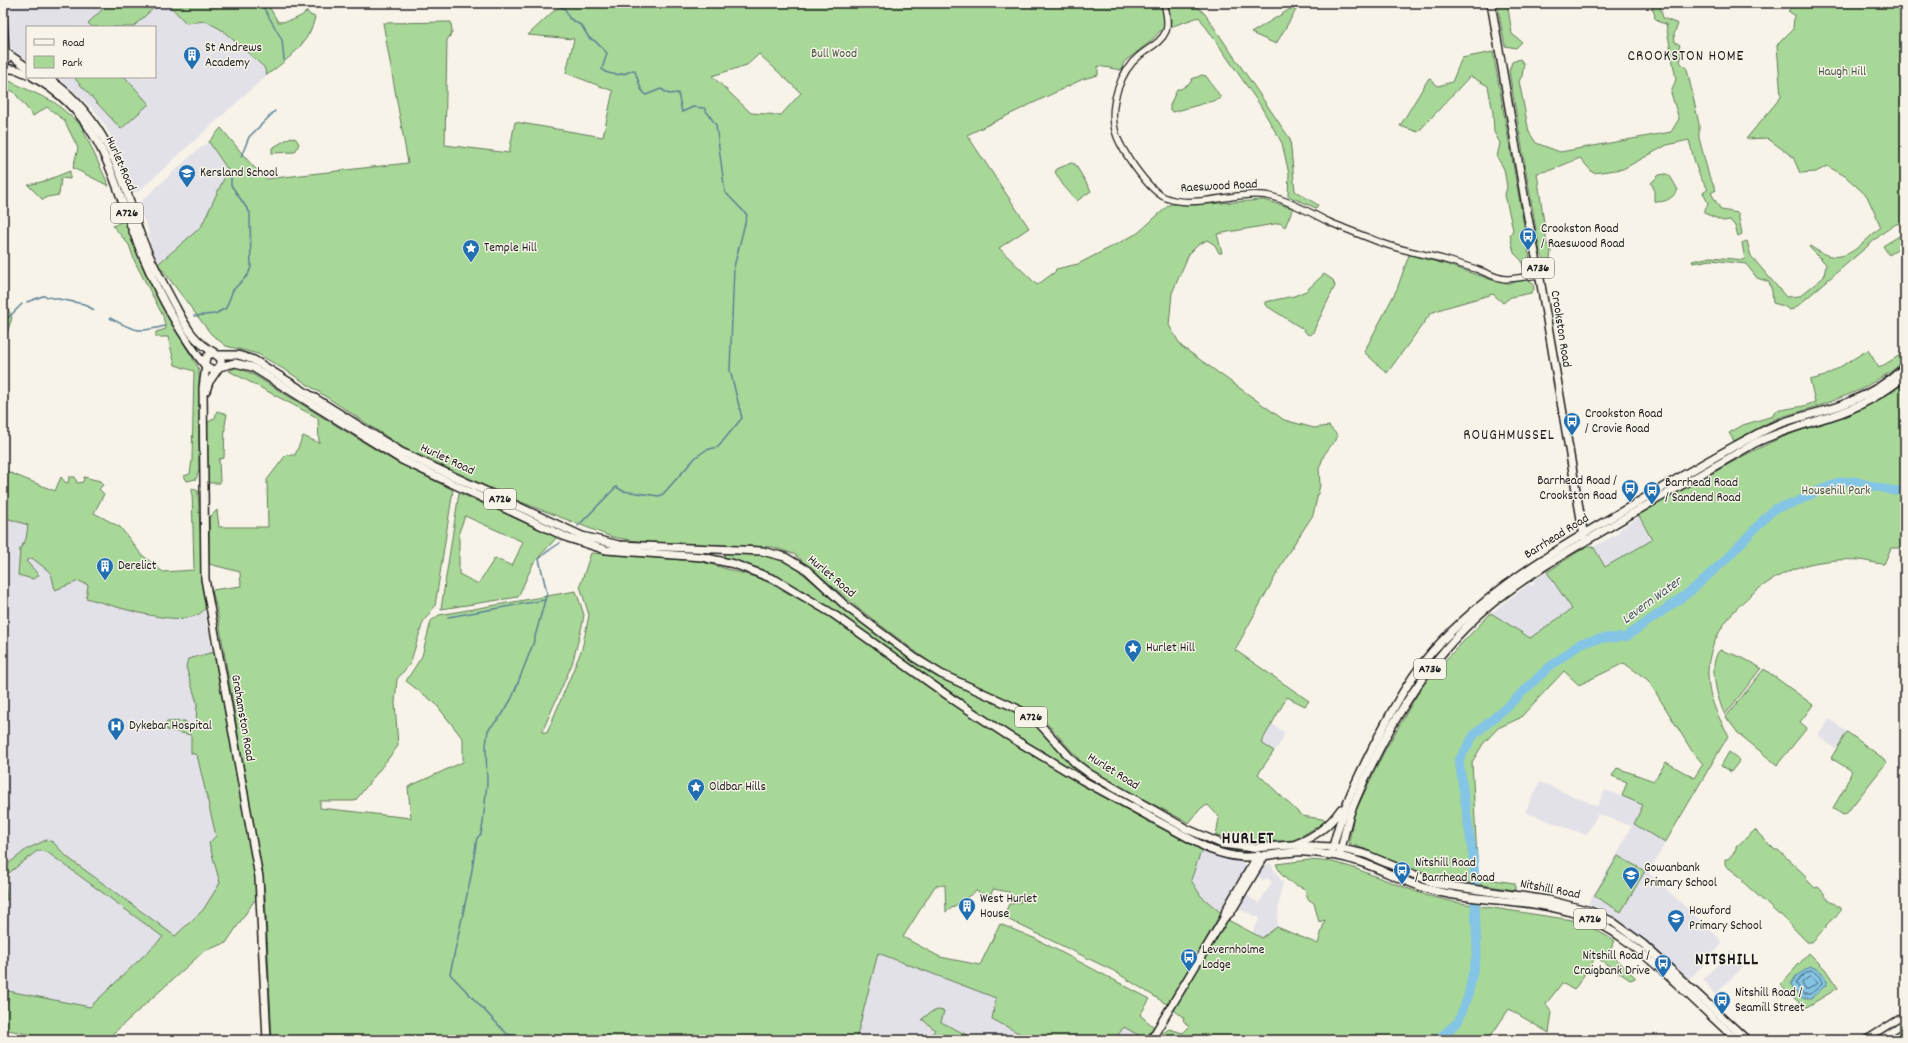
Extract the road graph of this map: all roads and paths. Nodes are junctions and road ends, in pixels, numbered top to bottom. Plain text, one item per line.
1 (5, 3) edge
2 (1164, 3) edge
3 (1491, 3) edge
4 (3, 20) edge
5 (5, 50) edge
6 (26, 66) edge
7 (3, 67) edge
8 (26, 74) edge
9 (34, 78) edge
10 (47, 78) edge
11 (1540, 275) junction
12 (216, 354) junction
13 (205, 365) junction
14 (1905, 367) edge
15 (218, 368) junction
16 (1905, 376) edge
17 (204, 400) junction
18 (1858, 401) junction
19 (1584, 538) junction
20 (1526, 574) junction
21 (1364, 764) junction
22 (1372, 768) junction
23 (1346, 802) junction
24 (1347, 812) junction
25 (1292, 845) junction
26 (1333, 847) junction
27 (1263, 848) junction
28 (1341, 848) junction
29 (1331, 855) junction
30 (1265, 857) junction
31 (1339, 857) junction
32 (1257, 858) junction
33 (1451, 891) junction
34 (1224, 918) junction
35 (1905, 1015) edge
36 (1905, 1023) edge
37 (267, 1040) edge
38 (1152, 1040) edge
39 (1737, 1040) edge
40 (1747, 1040) edge
41 (1865, 1040) edge
42 (1878, 1040) edge

1 - 4 street
2 - 11 street, Raeswood Road
3 - 11 main road, Crookston Road / A736
4 - 5 street
5 - 6 main road
5 - 7 main road
7 - 8 main road
9 - 13 main road, Hurlet Road / A726
10 - 12 main road, Hurlet Road / A726
11 - 19 main road, Crookston Road / A736
12 - 13 main road
12 - 15 main road
12 - 27 main road, Hurlet Road / A726
13 - 15 main road
13 - 17 main road, Grahamston Road
14 - 18 main road, Barrhead Road
15 - 17 main road, Grahamston Road
15 - 32 main road, Hurlet Road / A726
16 - 18 main road, Barrhead Road
17 - 37 main road, Grahamston Road
18 - 19 main road, Barrhead Road
19 - 20 main road, Barrhead Road / A736
20 - 21 main road, Barrhead Road / A736
20 - 22 main road, Barrhead Road / A736
21 - 22 main road
21 - 23 main road, Barrhead Road / A736
22 - 24 main road, Barrhead Road / A736
23 - 24 main road, Barrhead Road / A736
23 - 25 main road, A736
24 - 26 main road, Barrhead Road / A736
24 - 28 main road, Barrhead Road / A736
25 - 26 main road, Hurlet Road / A726
25 - 27 main road, Hurlet Road / A726
26 - 28 main road, Nitshill Road / A726
26 - 29 main road, Barrhead Road
27 - 30 main road
27 - 32 main road
28 - 31 main road, Barrhead Road
28 - 33 main road, Nitshill Road / A726
29 - 30 main road, Hurlet Road / A726
29 - 31 main road, A726
30 - 32 main road, Hurlet Road / A726
30 - 34 main road
31 - 33 main road, Nitshill Road / A726
32 - 34 main road
33 - 39 main road, Nitshill Road / A726
33 - 40 main road, Nitshill Road / A726
34 - 38 main road
35 - 41 street
36 - 42 street

